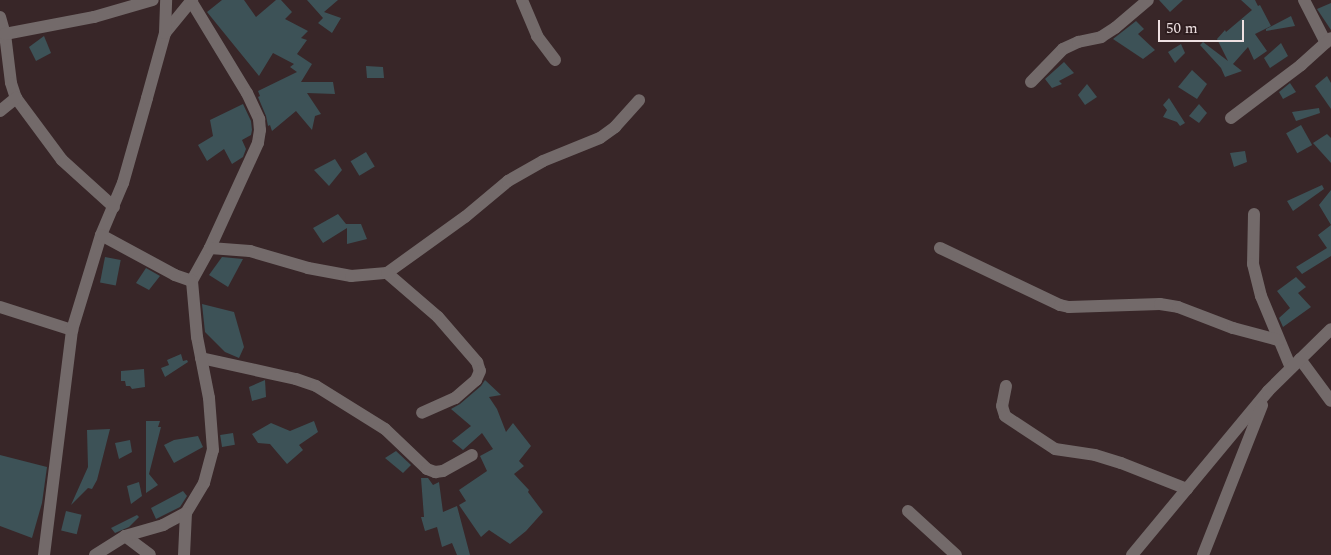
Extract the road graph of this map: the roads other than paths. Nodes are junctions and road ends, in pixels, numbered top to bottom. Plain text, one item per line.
1 (153, 0) edge
2 (166, 0) edge
3 (522, 0) edge
4 (1148, 0) edge
5 (1304, 0) edge
6 (192, 1) edge
7 (0, 17) edge
8 (165, 32) junction
9 (5, 34) junction
10 (1328, 40) edge
11 (555, 60) dead end
12 (1031, 82) dead end
13 (16, 98) junction
14 (639, 100) dead end
15 (0, 111) edge
16 (1231, 118) dead end
17 (114, 207) junction
18 (1254, 214) dead end
19 (101, 235) junction
20 (210, 248) junction
21 (940, 248) dead end
22 (387, 273) junction
23 (192, 281) junction
24 (0, 307) edge
25 (1331, 329) edge
26 (72, 330) junction
27 (1278, 340) junction
28 (201, 358) junction
29 (1296, 364) junction
30 (1006, 386) dead end
31 (1268, 391) junction
32 (1331, 401) edge
33 (422, 413) dead end
34 (472, 455) dead end
35 (1187, 489) junction
36 (908, 511) dead end
37 (186, 513) junction
38 (125, 536) junction
39 (44, 555) edge
40 (95, 555) edge
41 (150, 555) edge
42 (184, 555) edge
43 (956, 555) edge
44 (1132, 555) edge
45 (1202, 555) edge

1 - 9 street
2 - 8 street
3 - 11 street
4 - 12 street
5 - 10 street
6 - 8 street
6 - 20 street
7 - 9 street
8 - 17 street
9 - 13 street
10 - 16 street
13 - 15 street
13 - 17 street
14 - 22 street
17 - 19 street
18 - 27 street
19 - 23 street
19 - 26 street
20 - 22 street
20 - 23 street
21 - 27 street
22 - 33 street
23 - 28 street
24 - 26 street
25 - 29 street
26 - 39 street
27 - 29 street
28 - 34 street
28 - 37 street
29 - 31 street
29 - 32 street
30 - 35 street
31 - 35 street
31 - 45 street
35 - 44 street
36 - 43 street
37 - 38 street
37 - 42 street
38 - 40 street
38 - 41 street

